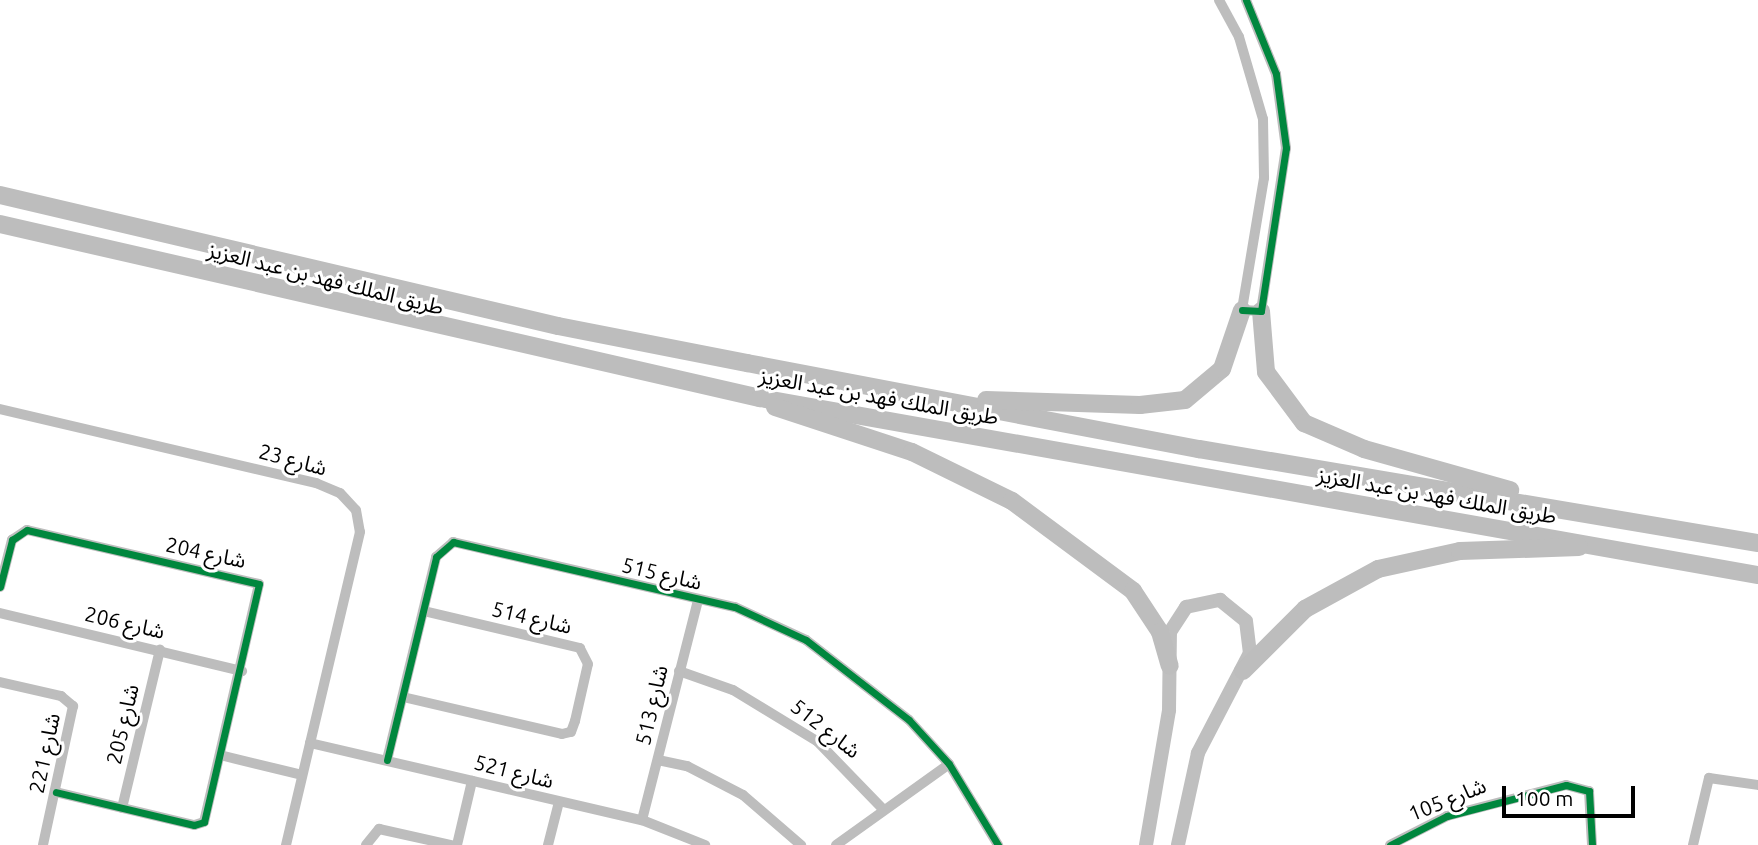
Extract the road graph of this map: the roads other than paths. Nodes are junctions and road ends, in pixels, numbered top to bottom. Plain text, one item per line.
1 (1219, 0) edge
2 (1246, 0) edge
3 (0, 195) edge
4 (1261, 196) junction
5 (1279, 198) junction
6 (0, 224) edge
7 (1242, 310) junction
8 (1261, 310) junction
9 (760, 398) junction
10 (927, 398) junction
11 (0, 409) edge
12 (1594, 514) junction
13 (1758, 543) edge
14 (1587, 544) junction
15 (1758, 575) edge
16 (0, 587) edge
17 (698, 600) junction
18 (424, 611) junction
19 (0, 613) edge
20 (160, 650) junction
21 (1170, 666) junction
22 (242, 671) junction
23 (678, 671) junction
24 (1244, 671) junction
25 (0, 682) edge
26 (403, 697) junction
27 (310, 743) junction
28 (224, 756) junction
29 (387, 760) junction
30 (658, 760) junction
31 (948, 764) junction
32 (302, 775) junction
33 (472, 781) junction
34 (1758, 785) edge
35 (56, 792) junction
36 (559, 802) junction
37 (122, 808) junction
38 (883, 809) junction
39 (642, 820) junction
40 (43, 845) edge
41 (286, 845) edge
42 (366, 845) edge
43 (451, 845) edge
44 (457, 845) edge
45 (548, 845) edge
46 (705, 845) edge
47 (801, 845) edge
48 (836, 845) edge
49 (998, 845) edge
50 (1146, 845) edge
51 (1178, 845) edge
52 (1390, 845) edge
53 (1592, 845) edge
54 (1693, 845) edge

1 - 4 street
2 - 5 street
3 - 10 highway, طريق الملك فهد بن عبد العزيز
4 - 5 street
4 - 7 street
5 - 8 street
6 - 9 highway, طريق الملك فهد بن عبد العزيز
7 - 8 street
7 - 10 highway
8 - 12 highway
9 - 14 highway, طريق الملك فهد بن عبد العزيز
9 - 21 highway
10 - 12 highway, طريق الملك فهد بن عبد العزيز
11 - 27 street, شارع 23
12 - 13 highway, طريق الملك فهد بن عبد العزيز
14 - 15 highway, طريق الملك فهد بن عبد العزيز
14 - 24 highway
16 - 22 street, شارع 204
17 - 18 street, شارع 515
17 - 23 street, شارع 513
17 - 31 street, شارع 515
18 - 26 street, شارع 515
18 - 26 street, شارع 514
19 - 20 street, شارع 206
20 - 22 street, شارع 206
20 - 37 street, شارع 205
21 - 24 main road
21 - 50 main road
22 - 28 street, شارع 204
23 - 30 street, شارع 513
23 - 38 street, شارع 512
24 - 51 main road
25 - 35 street, شارع 221
26 - 29 street, شارع 515
27 - 29 street, شارع 521
27 - 32 street, شارع 23
28 - 32 street
28 - 37 street, شارع 204
29 - 33 street, شارع 521
30 - 39 street, شارع 513
30 - 47 street
31 - 38 street
31 - 49 street, شارع 515
32 - 41 street, شارع 23
33 - 36 street, شارع 521
33 - 44 street
34 - 54 street
35 - 37 street, شارع 204
35 - 40 street, شارع 221
36 - 39 street, شارع 521
36 - 45 street
38 - 48 street
39 - 46 street, شارع 521
42 - 43 street
52 - 53 street, شارع 105

